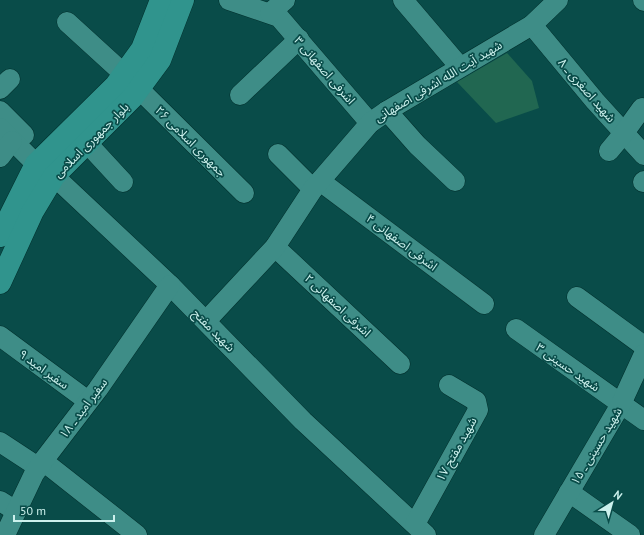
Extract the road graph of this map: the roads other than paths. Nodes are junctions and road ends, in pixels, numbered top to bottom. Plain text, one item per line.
1 (161, 0) edge
2 (183, 0) edge
3 (229, 0) edge
4 (403, 0) edge
5 (558, 0) edge
6 (278, 10) edge
7 (66, 22) dead end
8 (532, 24) junction
9 (299, 40) junction
10 (460, 67) junction
11 (124, 74) junction
12 (139, 89) junction
13 (240, 95) dead end
14 (642, 108) dead end
15 (0, 111) edge
16 (387, 111) junction
17 (370, 123) junction
18 (624, 133) junction
19 (6, 135) edge
20 (87, 143) junction
21 (609, 151) dead end
22 (278, 154) dead end
23 (644, 154) edge
24 (0, 157) edge
25 (40, 159) junction
26 (54, 176) junction
27 (455, 181) dead end
28 (123, 182) dead end
29 (317, 185) junction
30 (244, 193) dead end
31 (0, 236) edge
32 (275, 247) junction
33 (0, 283) edge
34 (170, 285) junction
35 (577, 297) dead end
36 (484, 304) dead end
37 (206, 321) junction
38 (516, 330) dead end
39 (0, 336) edge
40 (644, 346) edge
41 (644, 354) edge
42 (400, 364) dead end
43 (449, 385) dead end
44 (88, 401) junction
45 (621, 404) junction
46 (644, 420) edge
47 (0, 442) edge
48 (41, 464) junction
49 (569, 492) junction
50 (8, 506) edge
51 (420, 529) edge
52 (4, 535) edge
53 (137, 535) edge
54 (544, 535) edge
55 (630, 535) edge

1 - 11 main road, بلوار جمهوری اسلامی
2 - 12 main road, بلوار جمهوری اسلامی
3 - 6 street
4 - 10 street
5 - 8 street, شهید آیت الله اشرفی اصفهانی
6 - 9 street, اشرفی اصفهانی ۳
7 - 11 street
8 - 10 street, شهید آیت الله اشرفی اصفهانی
8 - 18 street, شهید اصغری ـ ۸
9 - 13 street
9 - 17 street, اشرفی اصفهانی ۳
10 - 16 street, شهید آیت الله اشرفی اصفهانی
11 - 25 main road, بلوار جمهوری اسلامی
12 - 20 main road, بلوار جمهوری اسلامی
12 - 30 street, جمهوری اسلامی ۲۶
14 - 18 street
15 - 25 street
16 - 17 street, شهید آیت الله اشرفی اصفهانی
16 - 27 street
17 - 29 street, شهید آیت الله اشرفی اصفهانی
18 - 21 street
18 - 23 street, شهید اصغری ـ ۸
19 - 24 street
19 - 25 street, شهید مفتح
20 - 26 main road, بلوار جمهوری اسلامی
20 - 28 street
22 - 29 street, اشرفی اصفهانی ۴
25 - 26 street, شهید مفتح
25 - 31 main road, بلوار جمهوری اسلامی
26 - 33 main road, بلوار جمهوری اسلامی
26 - 34 street, شهید مفتح
29 - 32 street, شهید آیت الله اشرفی اصفهانی
29 - 36 street, اشرفی اصفهانی ۴
32 - 37 street, شهید آیت الله اشرفی اصفهانی
32 - 42 street, اشرفی اصفهانی ۲
34 - 37 street, شهید مفتح
34 - 44 street, سفیر امید ـ ۱۸
35 - 40 street
37 - 51 street, شهید مفتح
38 - 45 street, شهید حسینی ۳
39 - 44 street, سفیر امید ۹
41 - 45 street, شهید حسینی ـ ۱۵
43 - 51 street, شهید مفتح ۱۷
44 - 48 street, سفیر امید ـ ۱۸
45 - 46 street, شهید حسینی ۳
45 - 49 street, شهید حسینی ـ ۱۵
47 - 48 street
48 - 50 street, سفیر امید ـ ۱۸
48 - 53 street
49 - 54 street, شهید حسینی ـ ۱۵
49 - 55 street
50 - 52 street, سفیر امید ـ ۱۸

